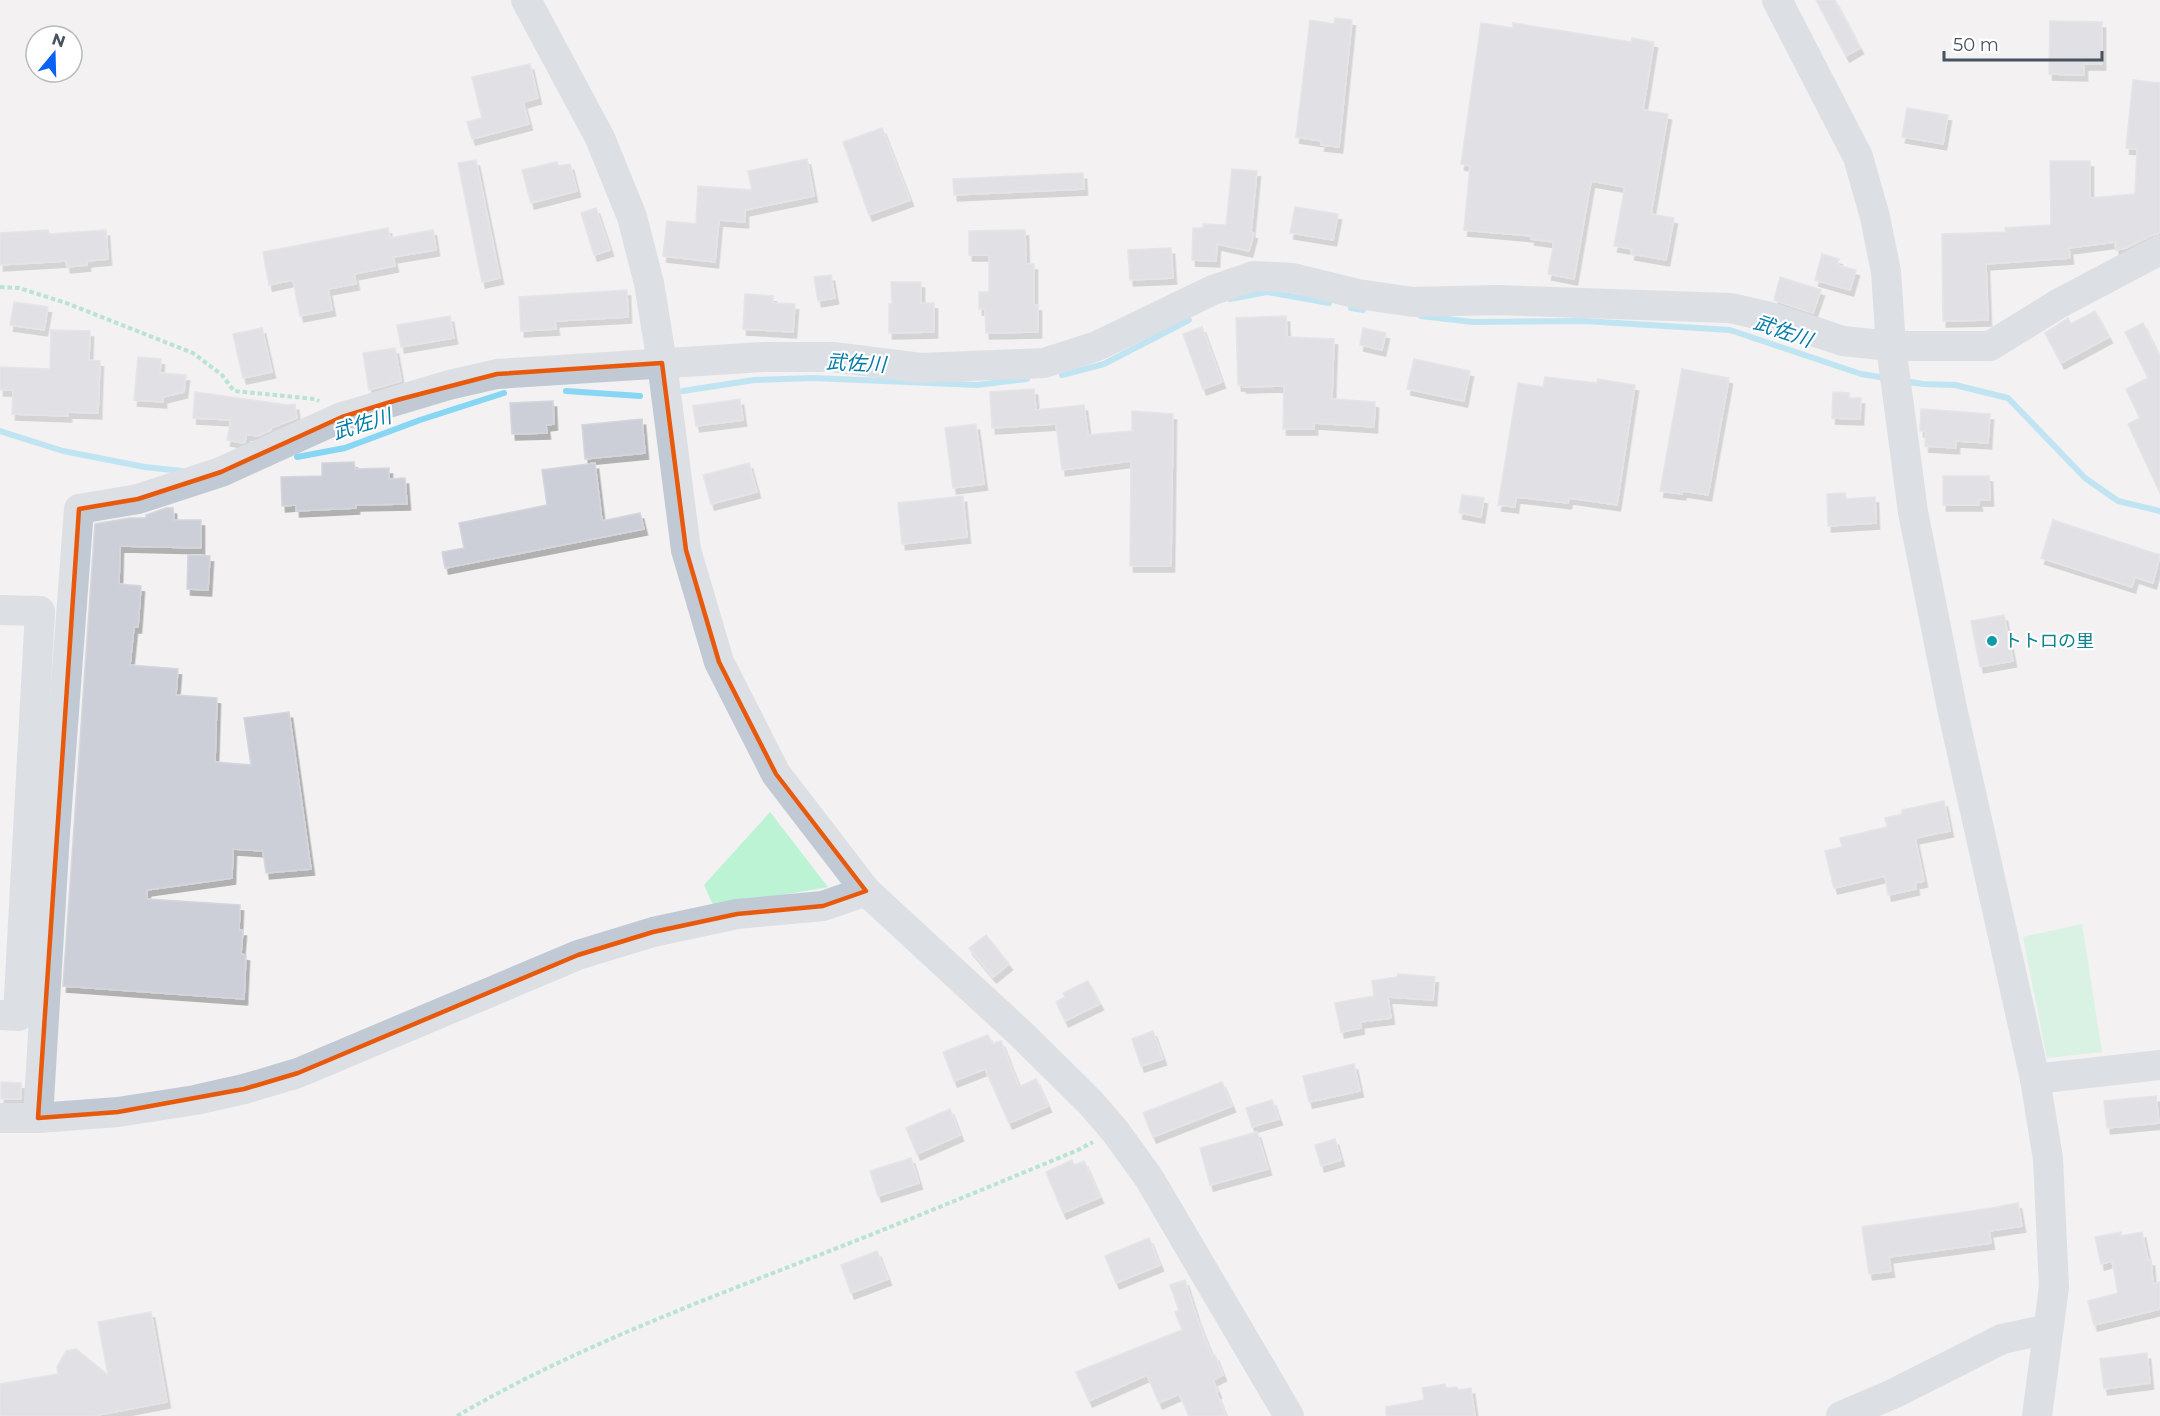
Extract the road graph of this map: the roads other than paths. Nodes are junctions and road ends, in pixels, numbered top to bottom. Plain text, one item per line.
1 (526, 0) edge
2 (1777, 0) edge
3 (2160, 250) edge
4 (1892, 353) junction
5 (662, 363) junction
6 (0, 610) edge
7 (866, 891) junction
8 (0, 1015) edge
9 (2160, 1065) edge
10 (2035, 1079) junction
11 (0, 1118) edge
12 (38, 1118) junction
13 (2048, 1329) junction
14 (1289, 1416) edge
15 (1841, 1416) edge
16 (2037, 1416) edge

1 - 5 street
2 - 4 street
3 - 4 street
4 - 5 street
4 - 10 street
5 - 7 street
5 - 12 street
6 - 8 street
7 - 12 street
7 - 14 street
9 - 10 street
10 - 13 street
11 - 12 street
13 - 15 street
13 - 16 street

